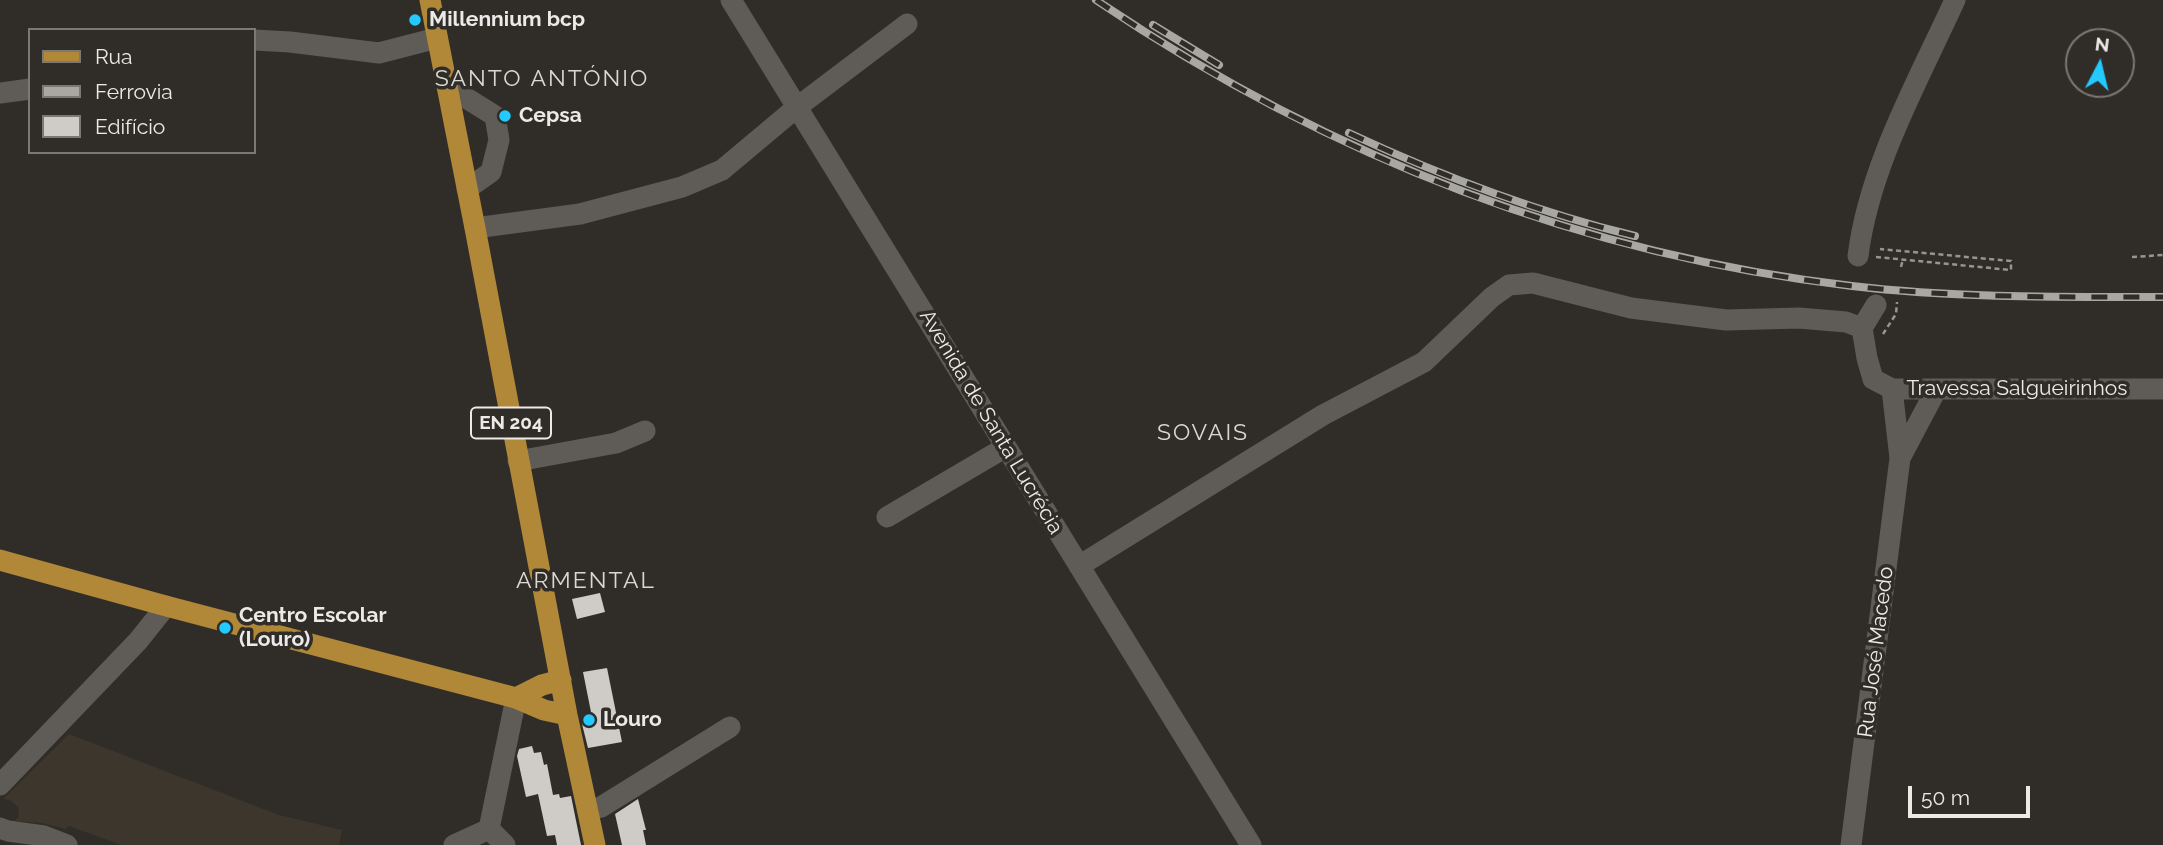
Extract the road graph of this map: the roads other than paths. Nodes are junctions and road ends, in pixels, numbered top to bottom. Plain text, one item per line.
1 (430, 0) edge
2 (731, 0) edge
3 (1955, 0) edge
4 (907, 24) dead end
5 (437, 38) junction
6 (256, 40) edge
7 (447, 86) junction
8 (28, 89) edge
9 (0, 93) edge
10 (796, 108) junction
11 (467, 189) junction
12 (475, 228) junction
13 (1859, 251) road end
14 (1887, 303) road end
15 (1862, 328) junction
16 (1883, 384) junction
17 (2163, 389) edge
18 (1936, 390) junction
19 (645, 431) dead end
20 (1006, 447) junction
21 (1900, 458) junction
22 (518, 461) junction
23 (887, 517) dead end
24 (0, 560) edge
25 (1079, 566) junction
26 (166, 606) junction
27 (561, 680) junction
28 (516, 698) junction
29 (567, 715) junction
30 (730, 727) dead end
31 (0, 785) edge
32 (589, 810) junction
33 (0, 828) edge
34 (489, 829) junction
35 (67, 845) edge
36 (454, 845) edge
37 (505, 845) edge
38 (595, 845) edge
39 (1251, 845) edge
40 (1852, 845) edge

1 - 5 main road, EN 204
2 - 10 street, Avenida de Santa Lucrécia
3 - 13 street
4 - 10 street
5 - 6 street
5 - 7 main road, EN 204
7 - 11 main road, EN 204
7 - 11 street
8 - 9 street
10 - 12 street
10 - 20 street, Avenida de Santa Lucrécia
11 - 12 main road, EN 204
12 - 22 main road, EN 204
14 - 15 street
15 - 16 street, Rua José Macedo
15 - 25 street
16 - 18 street, Travessa Salgueirinhos
16 - 21 street, Rua José Macedo
17 - 18 street, Travessa Salgueirinhos
18 - 21 street, Rua José Macedo
19 - 22 street
20 - 23 street
20 - 25 street, Avenida de Santa Lucrécia
21 - 40 street, Rua José Macedo
22 - 27 main road, EN 204
24 - 26 main road
25 - 39 street, Avenida de Santa Lucrécia
26 - 28 main road
26 - 31 street
27 - 28 main road
27 - 29 main road, EN 204
28 - 29 main road
28 - 34 street
29 - 32 main road, EN 204
30 - 32 street
32 - 38 main road, EN 204
33 - 35 street
34 - 36 street
34 - 37 street

